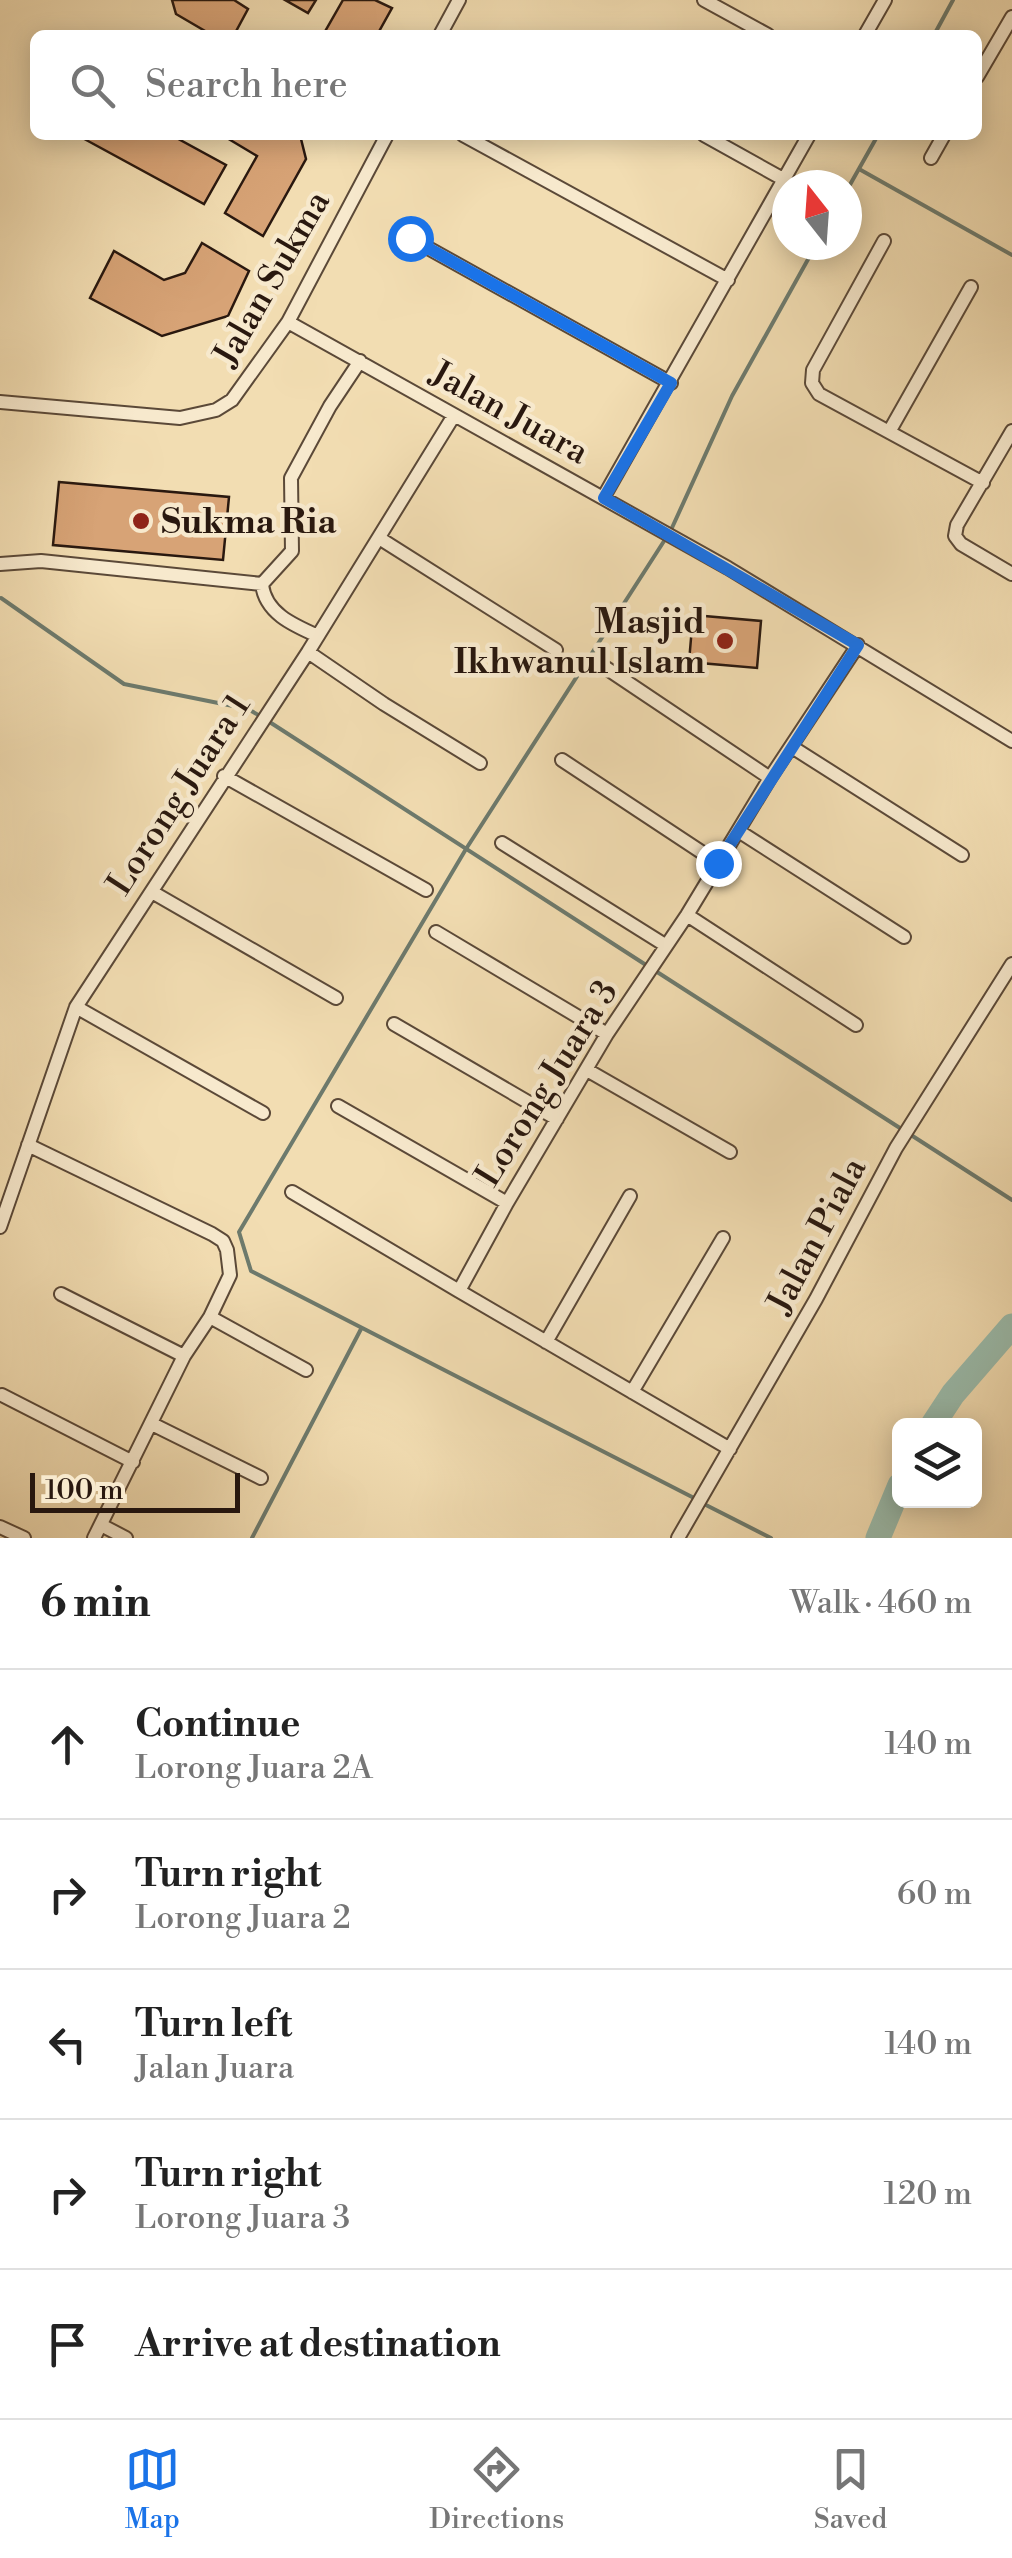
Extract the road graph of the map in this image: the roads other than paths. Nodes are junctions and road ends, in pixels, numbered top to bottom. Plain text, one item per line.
1 (459, 0) edge
2 (704, 0) edge
3 (885, 0) edge
4 (1012, 17) edge
5 (443, 30) edge
6 (759, 30) edge
7 (868, 30) edge
8 (982, 68) edge
9 (383, 140) edge
10 (472, 140) edge
11 (713, 140) edge
12 (806, 140) edge
13 (941, 140) edge
14 (931, 158) dead end
15 (789, 170) edge
16 (772, 172) edge
17 (772, 201) edge
18 (410, 238) dead end
19 (884, 241) dead end
20 (728, 280) junction
21 (970, 287) dead end
22 (288, 322) junction
23 (360, 361) junction
24 (671, 383) junction
25 (0, 402) edge
26 (454, 417) junction
27 (889, 432) junction
28 (1010, 441) edge
29 (983, 483) junction
30 (604, 498) junction
31 (379, 538) junction
32 (0, 564) edge
33 (1012, 574) edge
34 (262, 584) junction
35 (318, 636) junction
36 (858, 645) junction
37 (556, 650) dead end
38 (308, 652) junction
39 (606, 668) dead end
40 (1012, 741) edge
41 (792, 747) junction
42 (562, 760) dead end
43 (480, 763) dead end
44 (224, 776) junction
45 (770, 778) junction
46 (740, 832) junction
47 (502, 843) dead end
48 (962, 854) dead end
49 (718, 863) junction
50 (426, 890) dead end
51 (152, 892) junction
52 (688, 915) junction
53 (436, 932) dead end
54 (904, 937) dead end
55 (665, 946) junction
56 (1012, 964) edge
57 (996, 990) junction
58 (336, 998) dead end
59 (1012, 999) edge
60 (76, 1007) junction
61 (394, 1024) dead end
62 (856, 1025) dead end
63 (607, 1034) junction
64 (586, 1070) junction
65 (338, 1106) dead end
66 (263, 1114) dead end
67 (557, 1119) junction
68 (28, 1145) junction
69 (730, 1152) dead end
70 (292, 1192) dead end
71 (630, 1196) dead end
72 (507, 1203) junction
73 (0, 1226) edge
74 (723, 1238) dead end
75 (459, 1290) junction
76 (60, 1294) dead end
77 (210, 1317) junction
78 (546, 1342) junction
79 (184, 1356) junction
80 (306, 1370) dead end
81 (632, 1392) junction
82 (2, 1395) edge
83 (152, 1424) junction
84 (730, 1450) junction
85 (133, 1462) junction
86 (261, 1478) dead end
87 (0, 1527) edge
88 (98, 1532) edge
89 (24, 1538) edge
90 (126, 1538) edge
91 (678, 1538) edge

1 - 5 street
2 - 6 street
3 - 7 street
4 - 8 street
9 - 22 street, Jalan Sukma
10 - 20 street
11 - 16 street
12 - 15 street
13 - 14 street
17 - 20 street
18 - 24 street
19 - 27 street
20 - 24 street
21 - 27 street
22 - 23 street, Jalan Juara
22 - 25 street, Jalan Sukma
23 - 26 street, Jalan Juara
23 - 34 street
24 - 30 street
26 - 30 street, Jalan Juara
26 - 31 street, Lorong Juara 1
27 - 29 street
28 - 29 street
29 - 33 street
30 - 36 street, Jalan Juara
31 - 35 street, Lorong Juara 1
31 - 37 street
32 - 34 street
34 - 35 street
35 - 38 street, Lorong Juara 1
36 - 40 street, Jalan Juara
36 - 41 street, Lorong Juara 3
38 - 43 street
38 - 44 street, Lorong Juara 1
39 - 45 street
41 - 45 street, Lorong Juara 3
41 - 48 street
42 - 49 street
44 - 50 street
44 - 51 street, Lorong Juara 1
45 - 46 street, Lorong Juara 3
46 - 49 street, Lorong Juara 3
46 - 54 street
47 - 55 street
49 - 52 street, Lorong Juara 3
51 - 58 street
51 - 60 street, Lorong Juara 1
52 - 55 street, Lorong Juara 3
52 - 62 street
53 - 63 street
55 - 63 street, Lorong Juara 3
56 - 57 street, Jalan Piala
57 - 59 street
57 - 84 street, Jalan Piala
60 - 66 street
60 - 68 street, Lorong Juara 1
61 - 67 street
63 - 64 street, Lorong Juara 3
64 - 67 street, Lorong Juara 3
64 - 69 street
65 - 72 street
67 - 72 street, Lorong Juara 3
68 - 73 street, Lorong Juara 1
68 - 77 street
70 - 75 street
71 - 78 street
72 - 75 street, Lorong Juara 3
74 - 81 street
75 - 78 street
76 - 79 street
77 - 79 street
77 - 80 street
78 - 81 street
79 - 83 street
81 - 84 street
82 - 85 street
83 - 85 street
83 - 86 street
84 - 91 street, Jalan Piala
85 - 88 street
87 - 89 street
88 - 90 street

